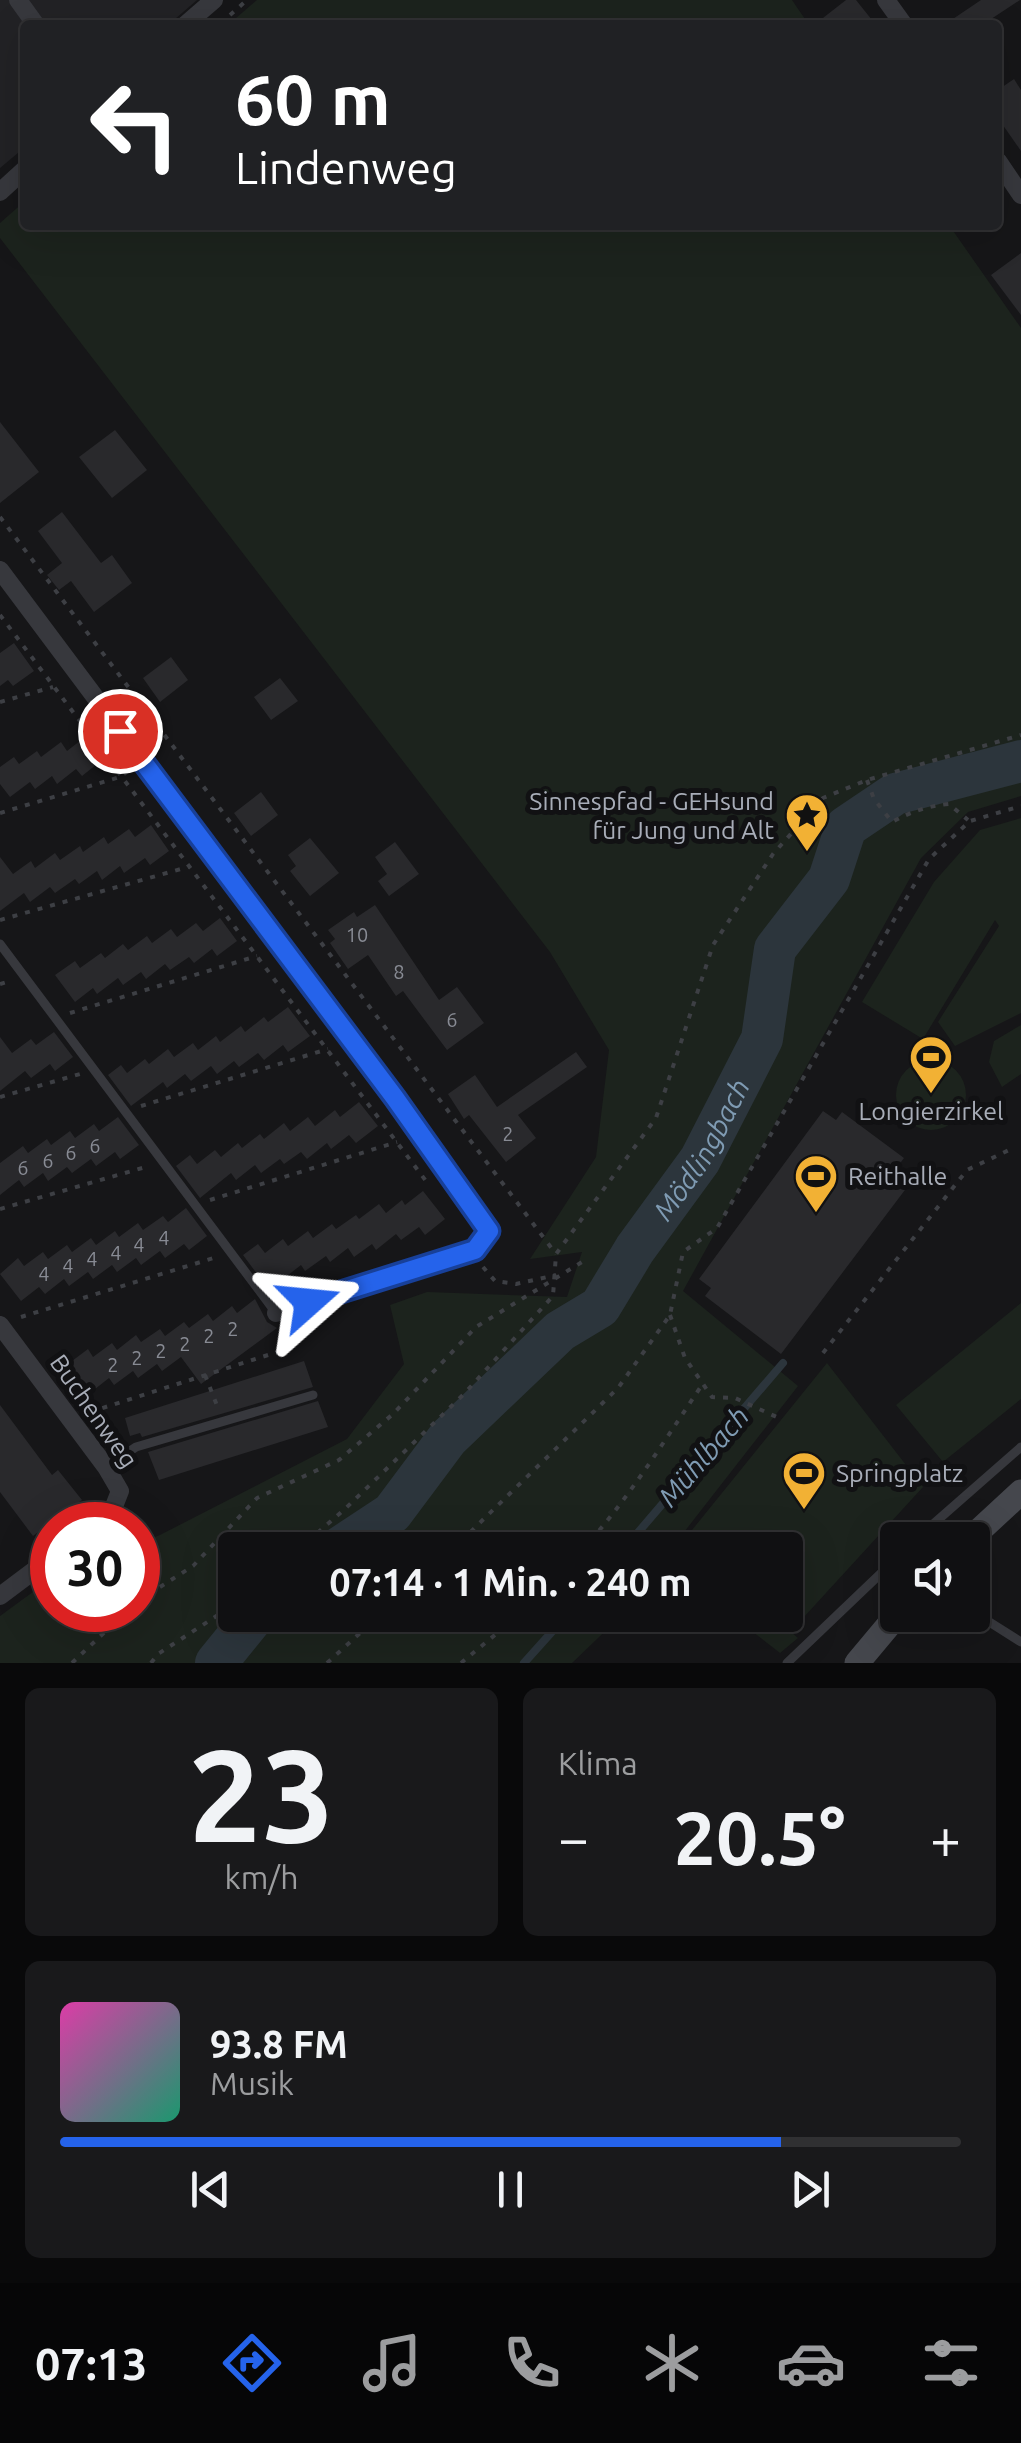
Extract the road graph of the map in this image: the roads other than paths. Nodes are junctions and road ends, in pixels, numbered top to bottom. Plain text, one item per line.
1 (214, 0) edge
2 (191, 20) edge
3 (1002, 166) edge
4 (20, 174) edge
5 (0, 192) edge
6 (1021, 194) edge
7 (0, 570) edge
8 (0, 944) edge
9 (276, 1313) joint
10 (2, 1327) edge
11 (313, 1394) dead end
12 (1021, 1446) edge
13 (106, 1467) junction
14 (1021, 1492) edge
15 (116, 1502) edge
16 (936, 1522) edge
17 (988, 1522) edge
18 (30, 1573) edge
19 (880, 1574) edge
20 (0, 1596) edge
21 (990, 1622) edge
22 (883, 1632) edge
23 (1021, 1642) edge
24 (787, 1663) edge
25 (857, 1663) edge

1 - 2 street
3 - 6 street
4 - 5 street
7 - 9 street
8 - 9 lane
10 - 13 street, Buchenweg
11 - 13 lane
12 - 16 lane
13 - 15 street, Buchenweg
14 - 17 street
18 - 20 street
19 - 24 lane
21 - 23 lane
22 - 25 street

